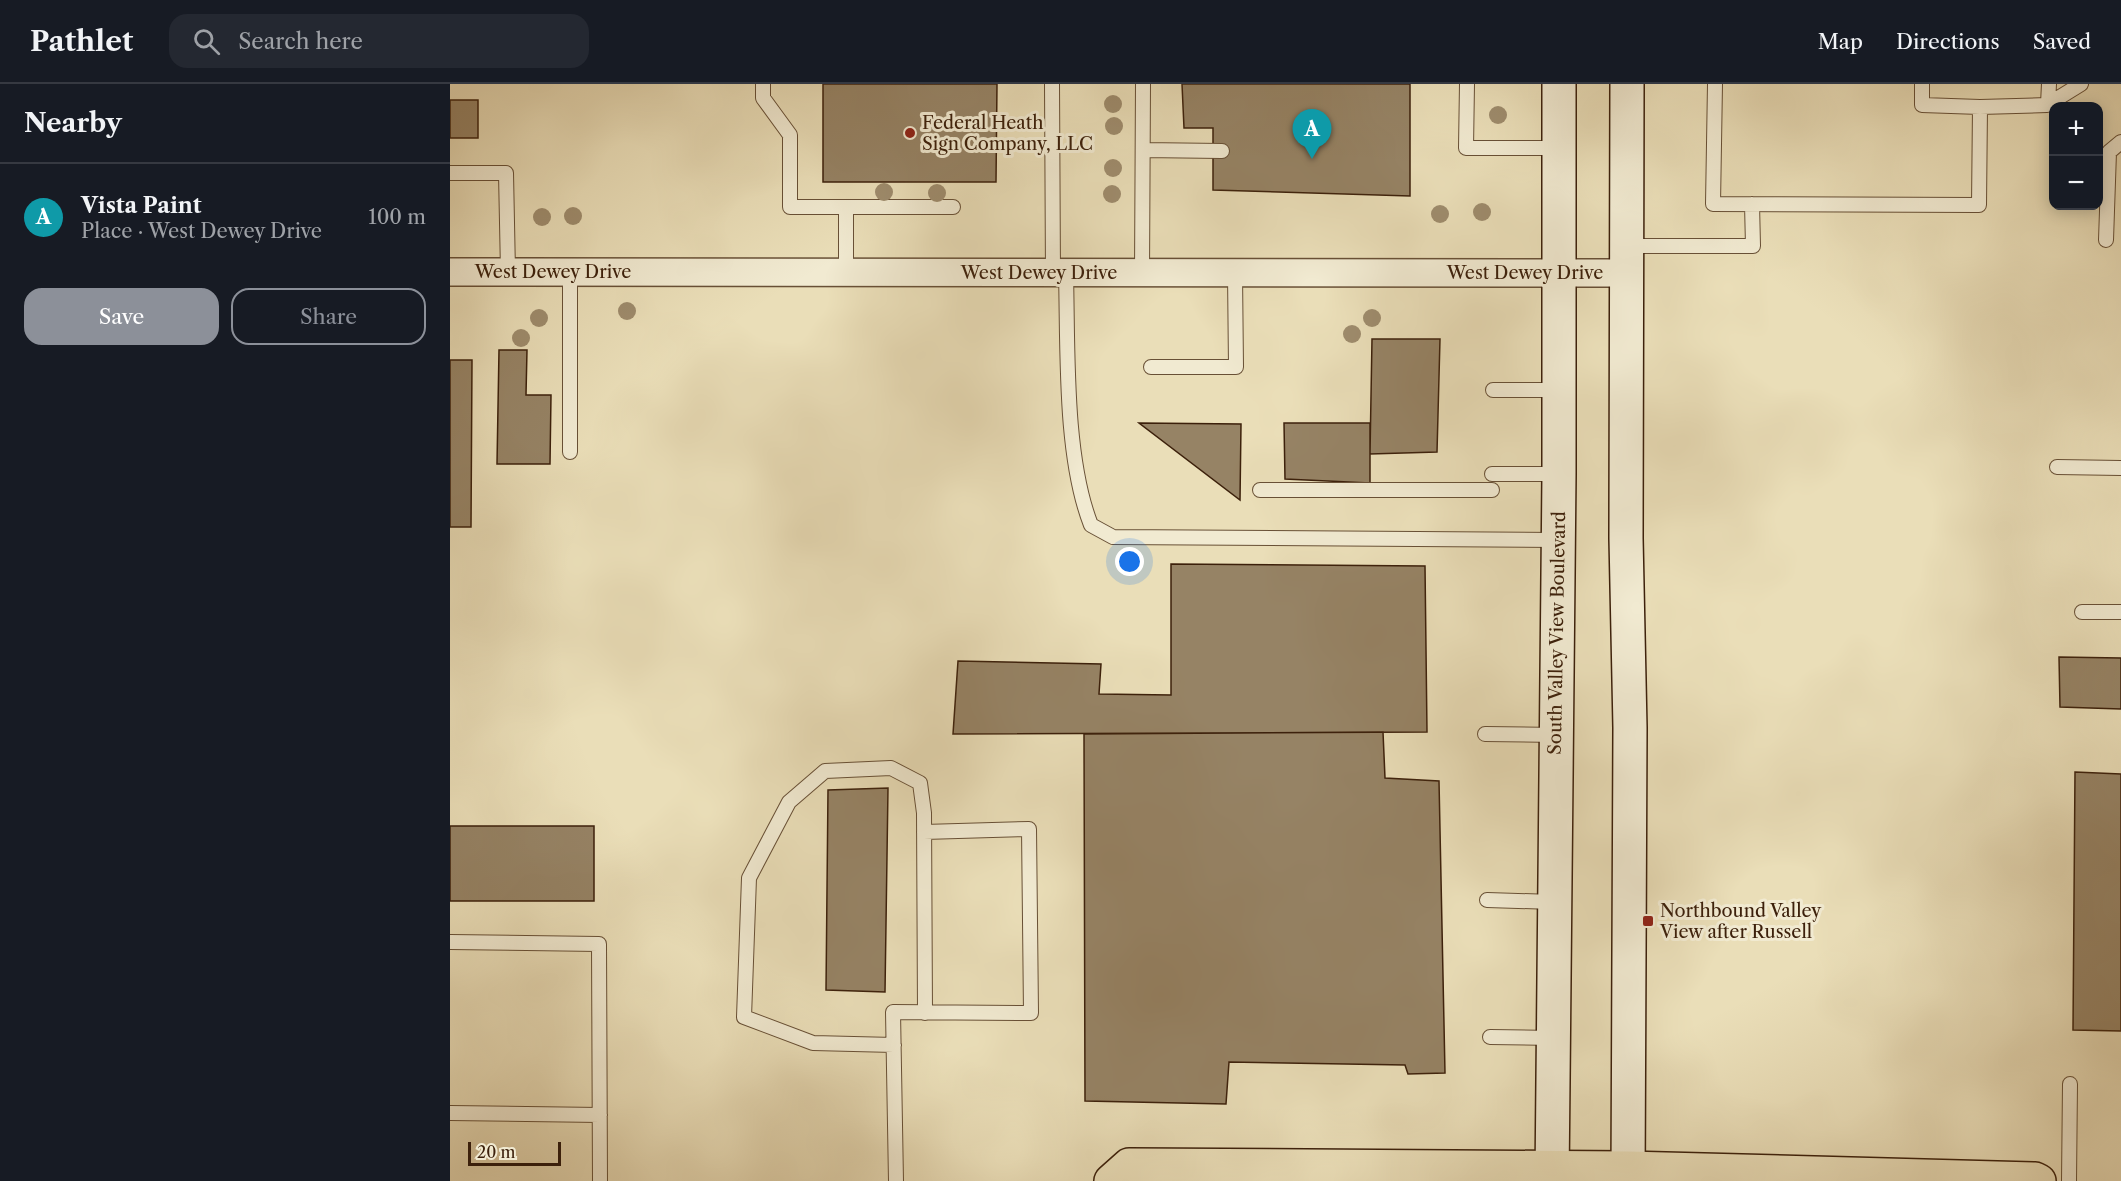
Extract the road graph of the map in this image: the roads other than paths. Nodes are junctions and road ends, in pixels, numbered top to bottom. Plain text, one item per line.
1 (763, 84) edge
2 (1052, 84) edge
3 (1143, 84) edge
4 (1467, 84) edge
5 (1559, 84) edge
6 (1627, 84) edge
7 (1715, 84) edge
8 (1922, 84) edge
9 (2049, 84) edge
10 (2081, 84) edge
11 (2048, 104) junction
12 (1980, 107) junction
13 (2121, 142) edge
14 (1559, 148) junction
15 (1143, 150) junction
16 (1222, 151) dead end
17 (450, 173) edge
18 (1752, 204) junction
19 (846, 207) junction
20 (953, 207) dead end
21 (2106, 240) dead end
22 (1627, 259) junction
23 (450, 272) edge
24 (508, 272) junction
25 (570, 272) junction
26 (846, 273) junction
27 (1559, 273) junction
28 (1059, 274) junction
29 (1142, 274) junction
30 (1235, 274) junction
31 (1151, 367) dead end
32 (1492, 390) dead end
33 (1558, 390) junction
34 (570, 452) dead end
35 (2057, 467) dead end
36 (2121, 468) edge
37 (1492, 474) dead end
38 (1559, 474) junction
39 (1260, 490) dead end
40 (1492, 490) dead end
41 (1558, 540) junction
42 (2082, 612) dead end
43 (2121, 612) edge
44 (1485, 734) dead end
45 (1557, 735) junction
46 (924, 832) junction
47 (1487, 900) dead end
48 (1553, 902) junction
49 (450, 942) edge
50 (925, 1013) junction
51 (1490, 1037) dead end
52 (1553, 1038) junction
53 (894, 1044) junction
54 (2070, 1084) dead end
55 (450, 1113) edge
56 (600, 1115) junction
57 (1552, 1174) edge
58 (1628, 1175) edge
59 (600, 1181) edge
60 (896, 1181) edge
61 (1111, 1181) edge
62 (2039, 1181) edge
63 (2069, 1181) edge

1 - 19 lane
2 - 28 lane
3 - 15 lane
4 - 14 lane
5 - 14 main road, South Valley View Boulevard
6 - 22 main road
7 - 18 lane
8 - 12 lane
9 - 11 lane
10 - 11 lane
11 - 12 lane
12 - 18 lane
13 - 21 lane
14 - 27 main road, South Valley View Boulevard
15 - 16 lane
15 - 29 lane
17 - 24 lane
18 - 22 lane
19 - 20 lane
19 - 26 lane
22 - 27 street, West Dewey Drive
22 - 58 main road
23 - 24 street, West Dewey Drive
24 - 25 street, West Dewey Drive
25 - 26 street, West Dewey Drive
25 - 34 lane
26 - 28 street, West Dewey Drive
27 - 30 street, West Dewey Drive
27 - 33 main road, South Valley View Boulevard
28 - 29 street, West Dewey Drive
28 - 41 lane
29 - 30 street, West Dewey Drive
30 - 31 lane
32 - 33 lane
33 - 38 main road, South Valley View Boulevard
35 - 36 lane
37 - 38 lane
38 - 41 main road, South Valley View Boulevard
39 - 40 lane
41 - 45 main road, South Valley View Boulevard
42 - 43 lane
44 - 45 lane
45 - 48 main road, South Valley View Boulevard
46 - 50 lane
46 - 50 lane
46 - 53 lane
47 - 48 lane
48 - 52 main road, South Valley View Boulevard
49 - 56 lane
50 - 53 lane
51 - 52 lane
52 - 57 main road, South Valley View Boulevard
53 - 60 lane
54 - 63 lane
55 - 56 lane
56 - 59 lane
57 - 58 main road
57 - 61 main road
58 - 62 main road

